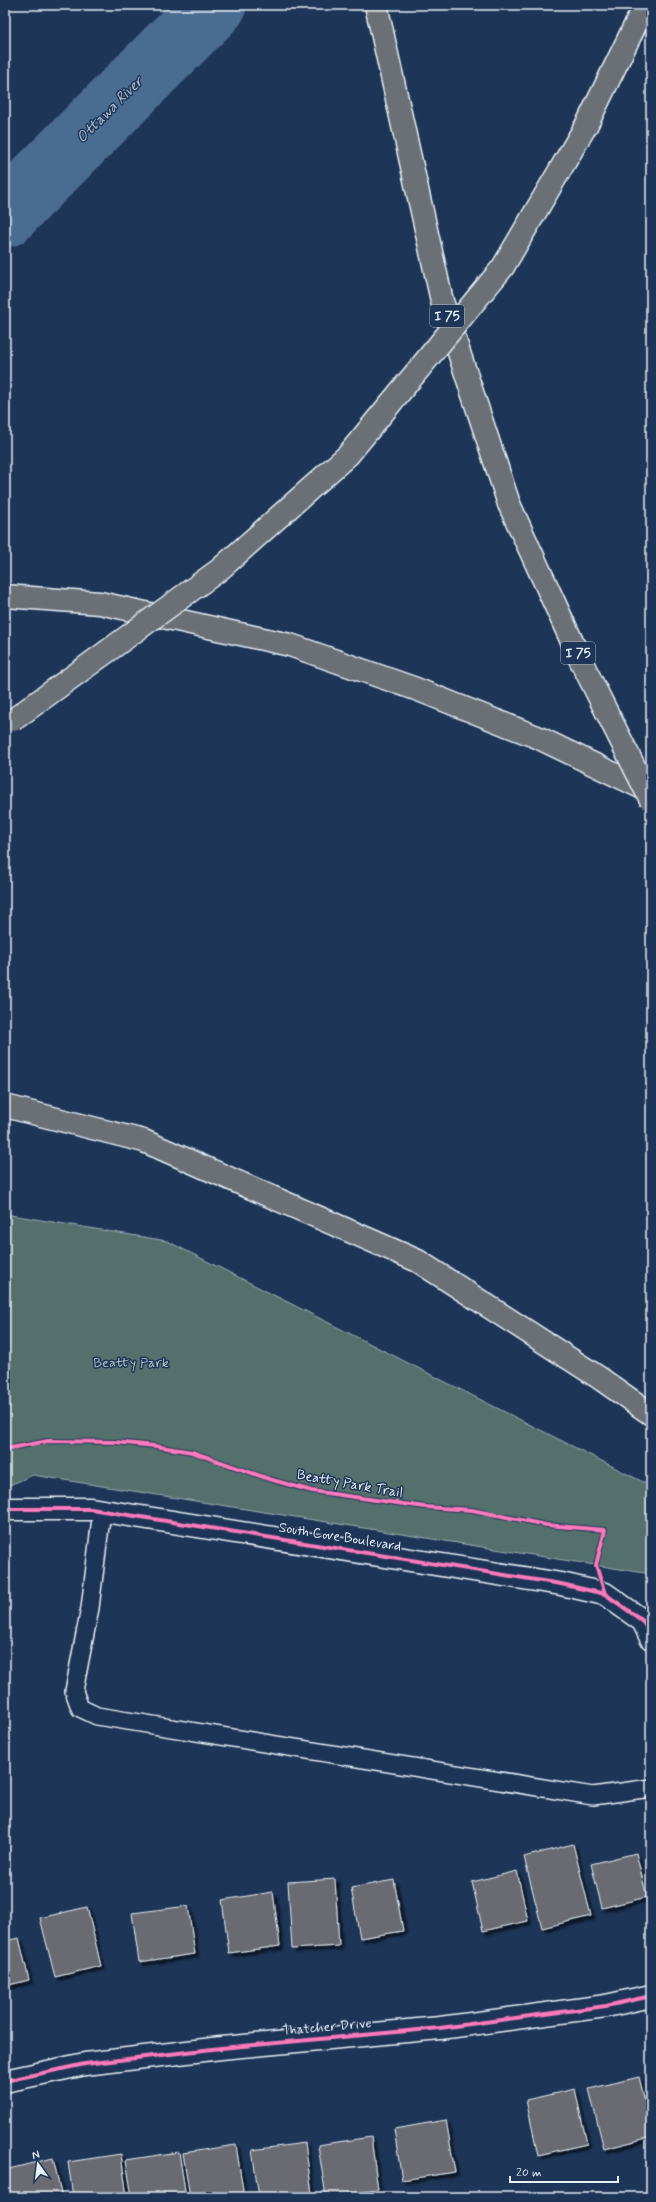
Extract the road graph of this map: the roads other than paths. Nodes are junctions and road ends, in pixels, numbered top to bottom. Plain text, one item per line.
1 (376, 5) edge
2 (645, 5) edge
3 (5, 596) edge
4 (9, 723) edge
5 (651, 792) edge
6 (651, 800) edge
7 (5, 1106) edge
8 (651, 1414) edge
9 (5, 1509) edge
10 (102, 1510) junction
11 (651, 1638) edge
12 (651, 1788) edge
13 (651, 1996) edge
14 (5, 2081) edge

1 - 6 highway, I 75, bridge
2 - 4 highway, bridge
3 - 5 highway
7 - 8 highway
9 - 10 street, South Cove Boulevard
10 - 11 street, South Cove Boulevard
10 - 12 lane
13 - 14 street, Thatcher Drive

